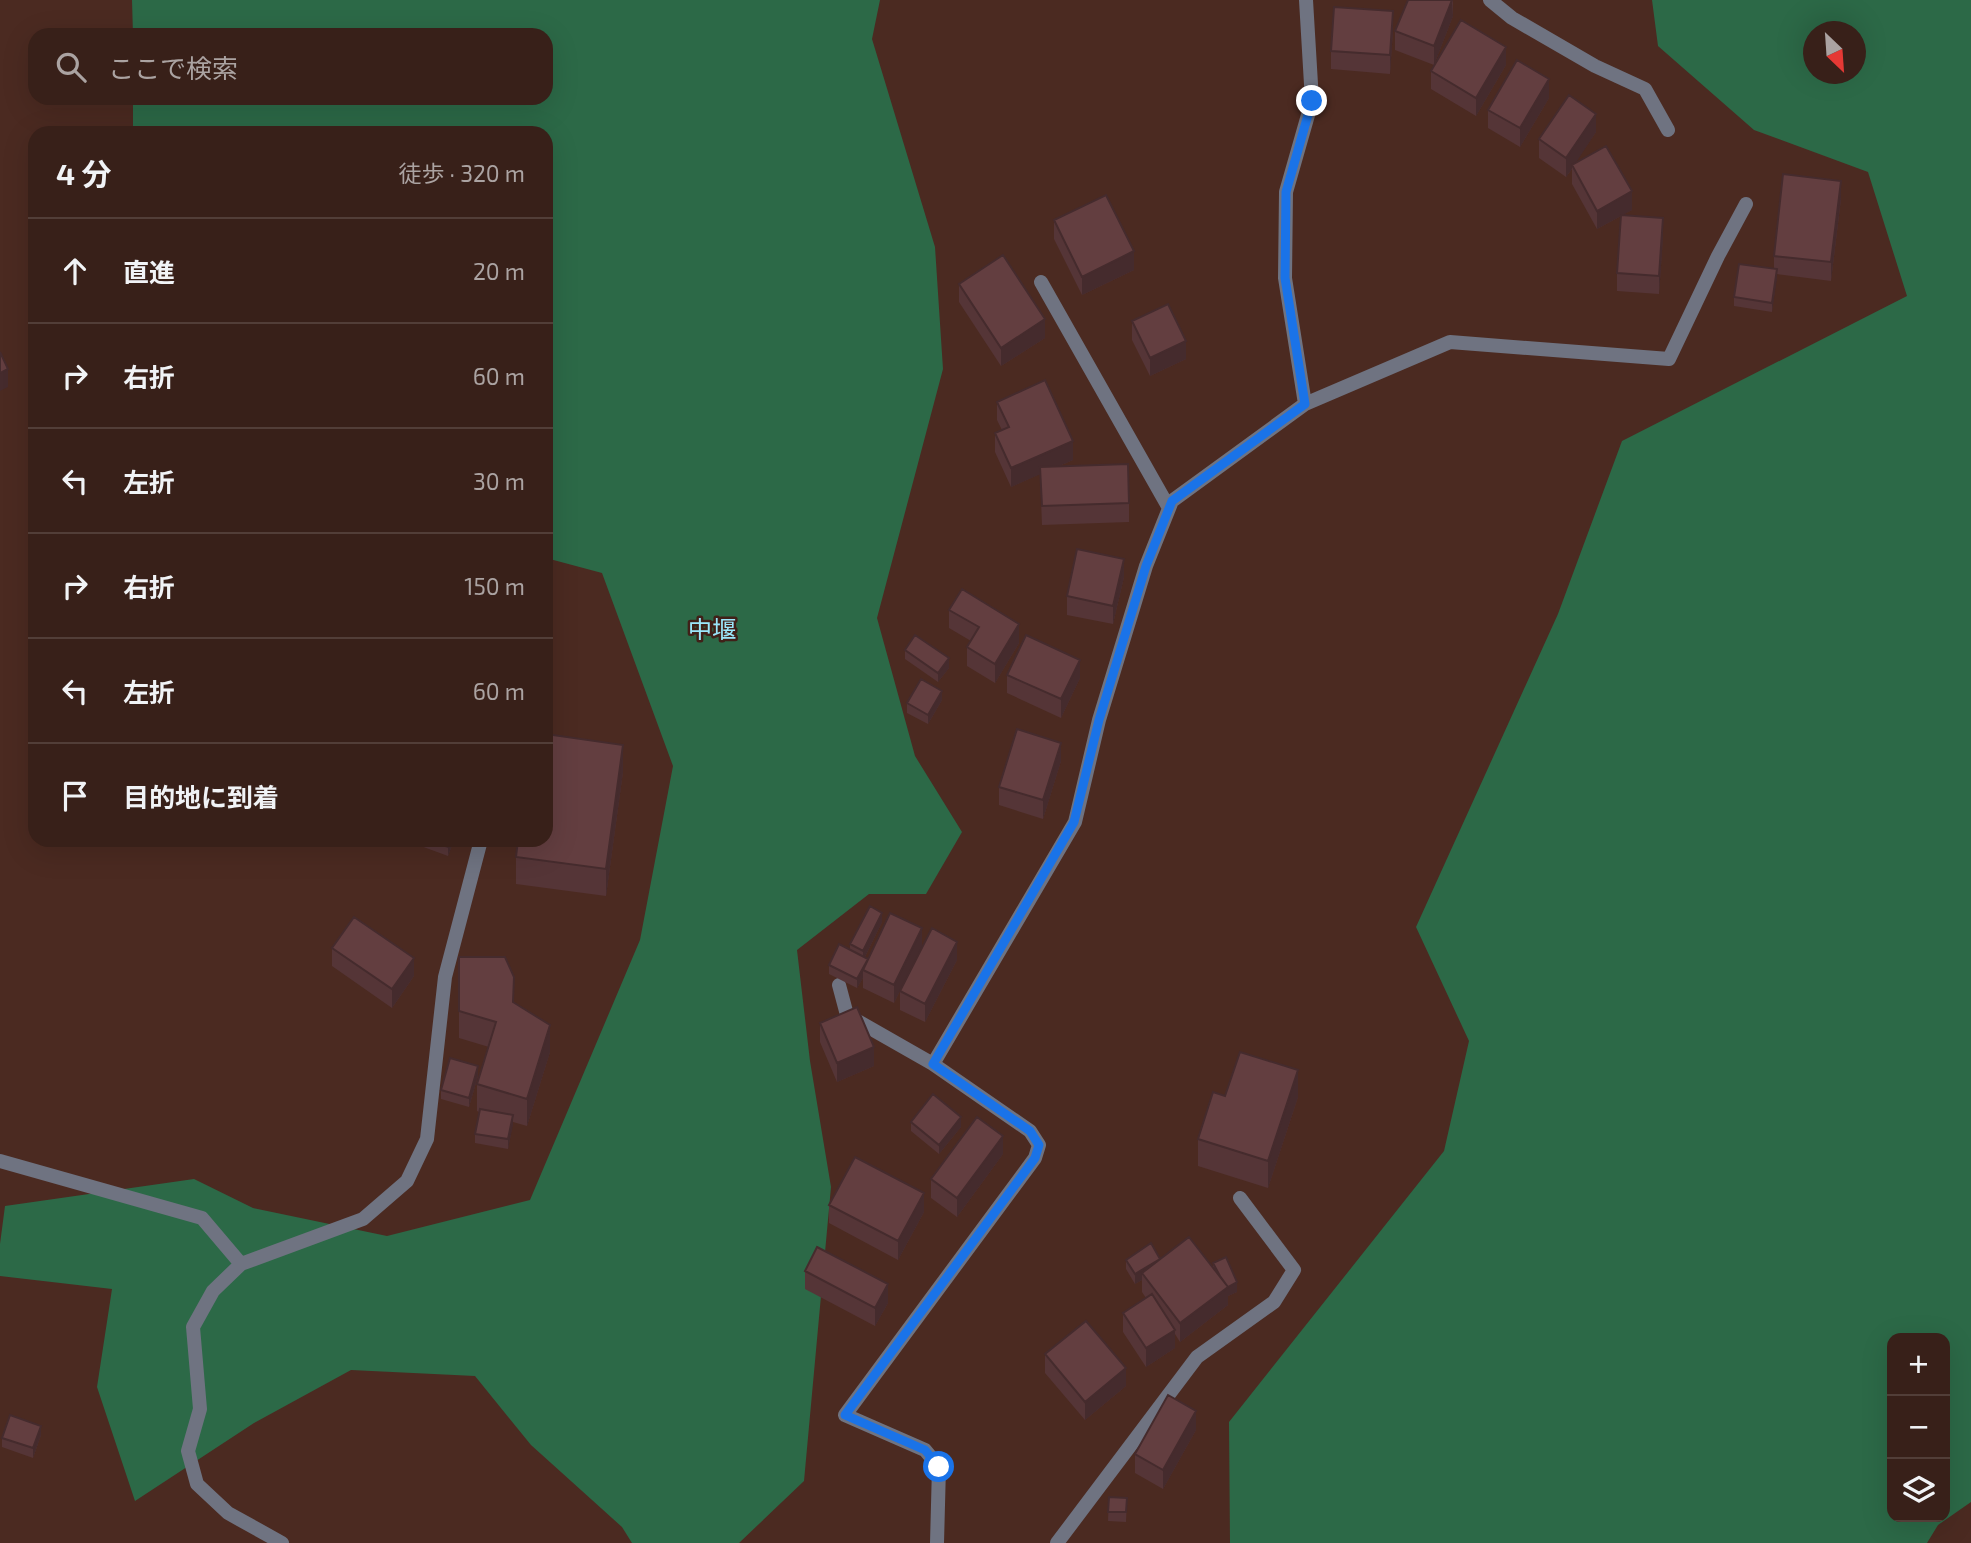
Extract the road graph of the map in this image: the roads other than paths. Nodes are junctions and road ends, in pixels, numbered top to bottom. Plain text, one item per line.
1 (1306, 0) edge
2 (1490, 0) edge
3 (1668, 130) dead end
4 (1746, 204) dead end
5 (1041, 282) dead end
6 (1305, 404) junction
7 (1169, 508) junction
8 (479, 847) edge
9 (839, 985) dead end
10 (933, 1064) junction
11 (0, 1161) edge
12 (1240, 1198) dead end
13 (241, 1264) junction
14 (282, 1543) edge
15 (937, 1543) edge
16 (1057, 1543) edge

1 - 6 street
2 - 3 street
4 - 6 street
5 - 7 street
6 - 7 street
7 - 10 street
8 - 13 street
9 - 10 street
10 - 15 street
11 - 13 street
12 - 16 street
13 - 14 street

